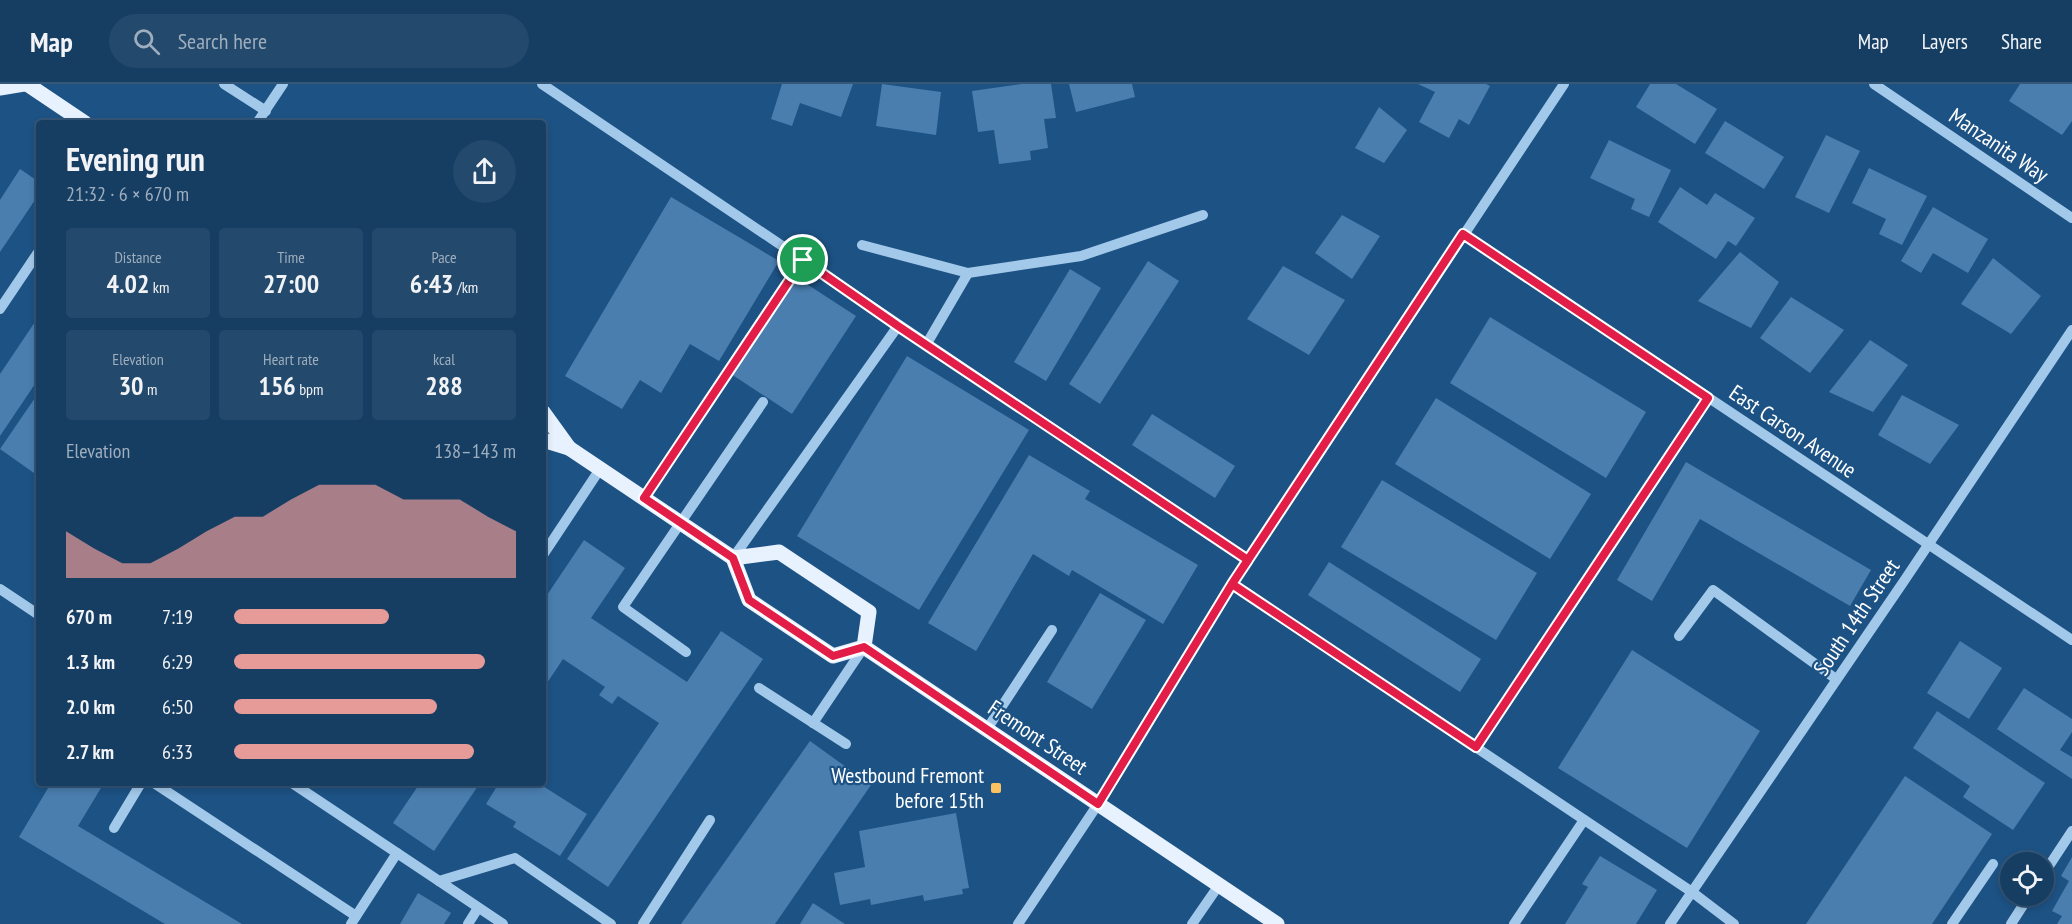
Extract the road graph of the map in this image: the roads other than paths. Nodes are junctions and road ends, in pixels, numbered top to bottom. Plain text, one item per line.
1 (26, 84) edge
2 (224, 84) edge
3 (283, 84) edge
4 (542, 84) edge
5 (1564, 84) edge
6 (1874, 84) edge
7 (0, 88) edge
8 (266, 111) junction
9 (80, 120) edge
10 (259, 120) edge
11 (1203, 215) dead end
12 (2072, 218) edge
13 (1463, 234) junction
14 (862, 245) dead end
15 (36, 255) edge
16 (803, 260) junction
17 (968, 273) junction
18 (0, 309) edge
19 (898, 326) junction
20 (2072, 330) edge
21 (926, 345) junction
22 (1708, 398) junction
23 (763, 402) dead end
24 (546, 416) edge
25 (546, 442) edge
26 (569, 448) junction
27 (600, 469) junction
28 (644, 498) junction
29 (680, 522) junction
30 (1928, 544) junction
31 (546, 550) edge
32 (733, 558) junction
33 (1248, 560) junction
34 (1232, 584) junction
35 (0, 589) edge
36 (36, 613) edge
37 (1052, 630) dead end
38 (1679, 636) dead end
39 (2072, 640) edge
40 (864, 647) junction
41 (686, 652) dead end
42 (1836, 679) junction
43 (759, 688) dead end
44 (813, 723) junction
45 (987, 729) junction
46 (846, 744) dead end
47 (1476, 747) junction
48 (139, 786) edge
49 (158, 786) edge
50 (296, 786) edge
51 (1098, 804) junction
52 (710, 820) dead end
53 (1584, 820) junction
54 (114, 828) dead end
55 (2072, 831) edge
56 (397, 853) junction
57 (2054, 858) edge
58 (1993, 864) dead end
59 (439, 881) junction
60 (1219, 885) junction
61 (1692, 892) junction
62 (2023, 906) edge
63 (478, 908) junction
64 (354, 920) edge
65 (468, 924) edge
66 (503, 924) edge
67 (610, 924) edge
68 (643, 924) edge
69 (1018, 924) edge
70 (1192, 924) edge
71 (1277, 924) edge
72 (1514, 924) edge
73 (1670, 924) edge
74 (1734, 924) edge
75 (1952, 924) edge
76 (2011, 924) edge

1 - 7 main road
1 - 9 main road
2 - 8 street
3 - 8 street
4 - 16 street
5 - 13 street
6 - 12 street, Manzanita Way
8 - 10 street
11 - 17 street
13 - 22 street, East Carson Avenue
13 - 33 street
14 - 17 street
15 - 18 street
16 - 19 street
16 - 28 street
17 - 21 street
19 - 21 street
19 - 32 street
20 - 30 street, South 14th Street
21 - 33 street
22 - 30 street, East Carson Avenue
22 - 47 street
23 - 29 street
24 - 26 main road
25 - 26 main road
26 - 27 main road
27 - 28 main road
27 - 31 street
28 - 29 main road
29 - 32 main road
29 - 41 street
30 - 39 street, East Carson Avenue
30 - 42 street, South 14th Street
32 - 40 main road
32 - 40 main road
33 - 34 street
34 - 47 street
34 - 51 street
35 - 36 street
37 - 45 street
38 - 42 street
40 - 44 street
40 - 45 main road, Fremont Street
42 - 61 street, South 14th Street
43 - 44 street
44 - 46 street
45 - 51 main road, Fremont Street
47 - 53 street
48 - 54 street
49 - 64 street
50 - 56 street
51 - 60 main road, Fremont Street
51 - 69 street
52 - 68 street
53 - 61 street
53 - 72 street
55 - 57 street
56 - 59 street
56 - 64 street
58 - 75 street
59 - 63 street
59 - 67 street
60 - 70 street
60 - 71 main road, Fremont Street
61 - 73 street, South 14th Street
61 - 74 street
62 - 76 street
63 - 65 street
63 - 66 street

